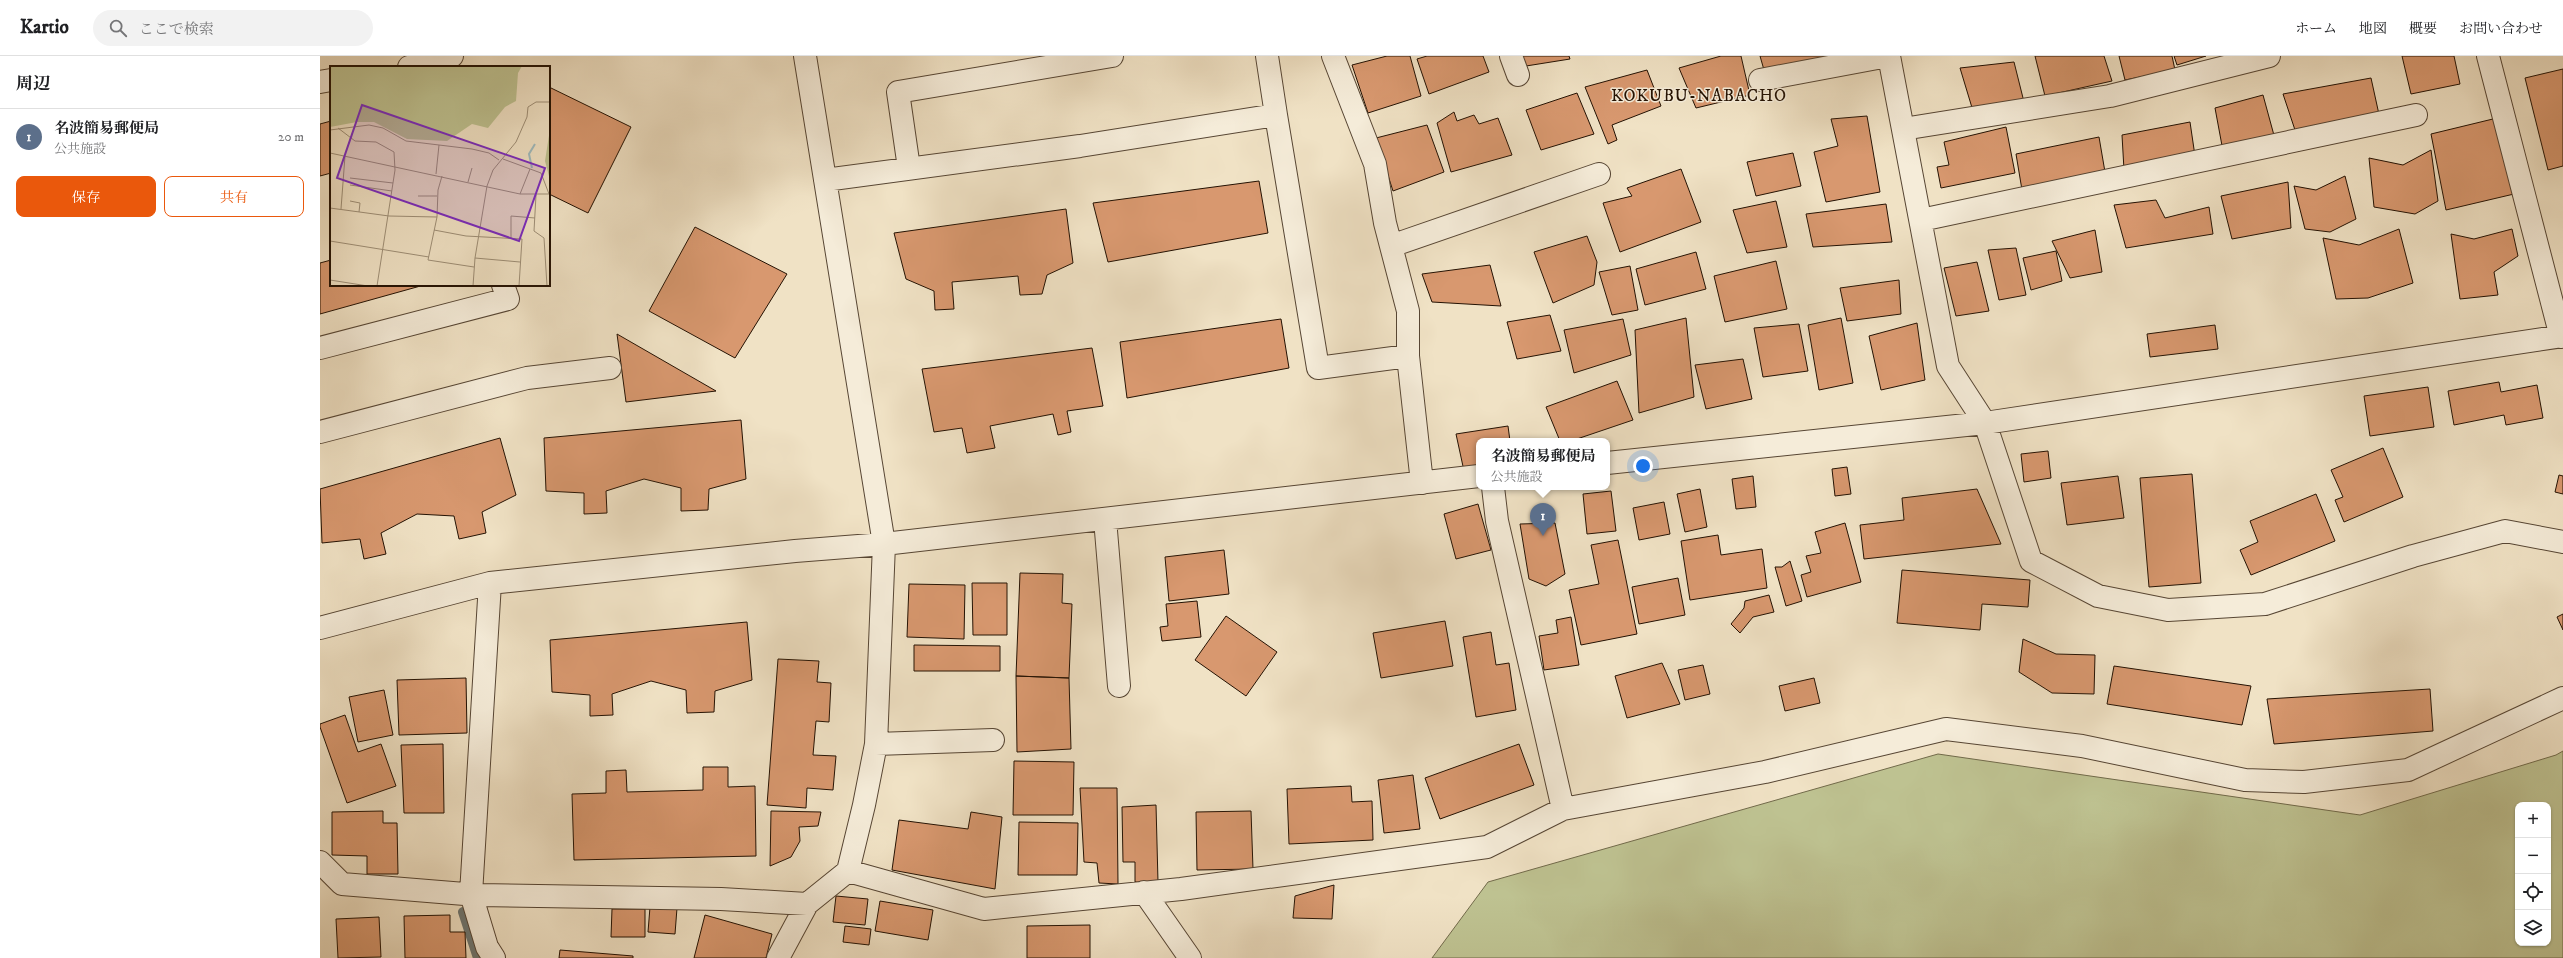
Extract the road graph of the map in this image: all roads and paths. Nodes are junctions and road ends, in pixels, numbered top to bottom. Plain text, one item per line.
1 (452, 56) edge
2 (805, 56) edge
3 (1112, 56) edge
4 (1266, 56) edge
5 (1333, 56) edge
6 (1888, 56) edge
7 (2269, 56) edge
8 (2488, 56) edge
9 (417, 66) edge
10 (330, 80) edge
11 (1760, 80) dead end
12 (320, 82) edge
13 (1276, 115) junction
14 (2416, 115) dead end
15 (1903, 129) junction
16 (909, 168) junction
17 (1599, 174) dead end
18 (825, 180) junction
19 (1921, 220) junction
20 (1391, 246) junction
21 (503, 286) edge
22 (2562, 337) edge
23 (320, 348) edge
24 (1408, 356) junction
25 (610, 368) dead end
26 (1985, 423) junction
27 (320, 432) edge
28 (1610, 463) edge
29 (1476, 476) edge
30 (1422, 483) junction
31 (1493, 490) edge
32 (1105, 519) junction
33 (2563, 542) edge
34 (884, 544) junction
35 (490, 583) junction
36 (320, 628) edge
37 (1120, 686) dead end
38 (2563, 698) edge
39 (993, 740) dead end
40 (876, 744) junction
41 (1563, 809) junction
42 (320, 862) edge
43 (848, 871) junction
44 (1144, 892) junction
45 (471, 894) junction
46 (807, 904) junction
47 (494, 958) edge
48 (778, 958) edge
49 (1190, 958) edge

1 - 9 street
2 - 18 street
3 - 16 street
4 - 13 street
5 - 20 street
6 - 11 street
6 - 15 street
7 - 15 street
8 - 22 street
10 - 12 street
13 - 16 street
13 - 24 street
14 - 19 street
15 - 19 street
16 - 18 street
17 - 20 street
18 - 34 street
19 - 26 street
20 - 24 street
21 - 23 street
22 - 26 street
24 - 30 street
25 - 27 street
26 - 28 street
26 - 33 street
29 - 30 street
30 - 32 street
31 - 41 street
32 - 34 street
32 - 37 street
34 - 35 street
34 - 40 street
35 - 36 street
35 - 45 street
38 - 41 street
39 - 40 street
40 - 43 street
41 - 44 street
42 - 45 street
43 - 44 street
43 - 46 street
44 - 49 street
45 - 46 street
45 - 47 street
46 - 48 street

